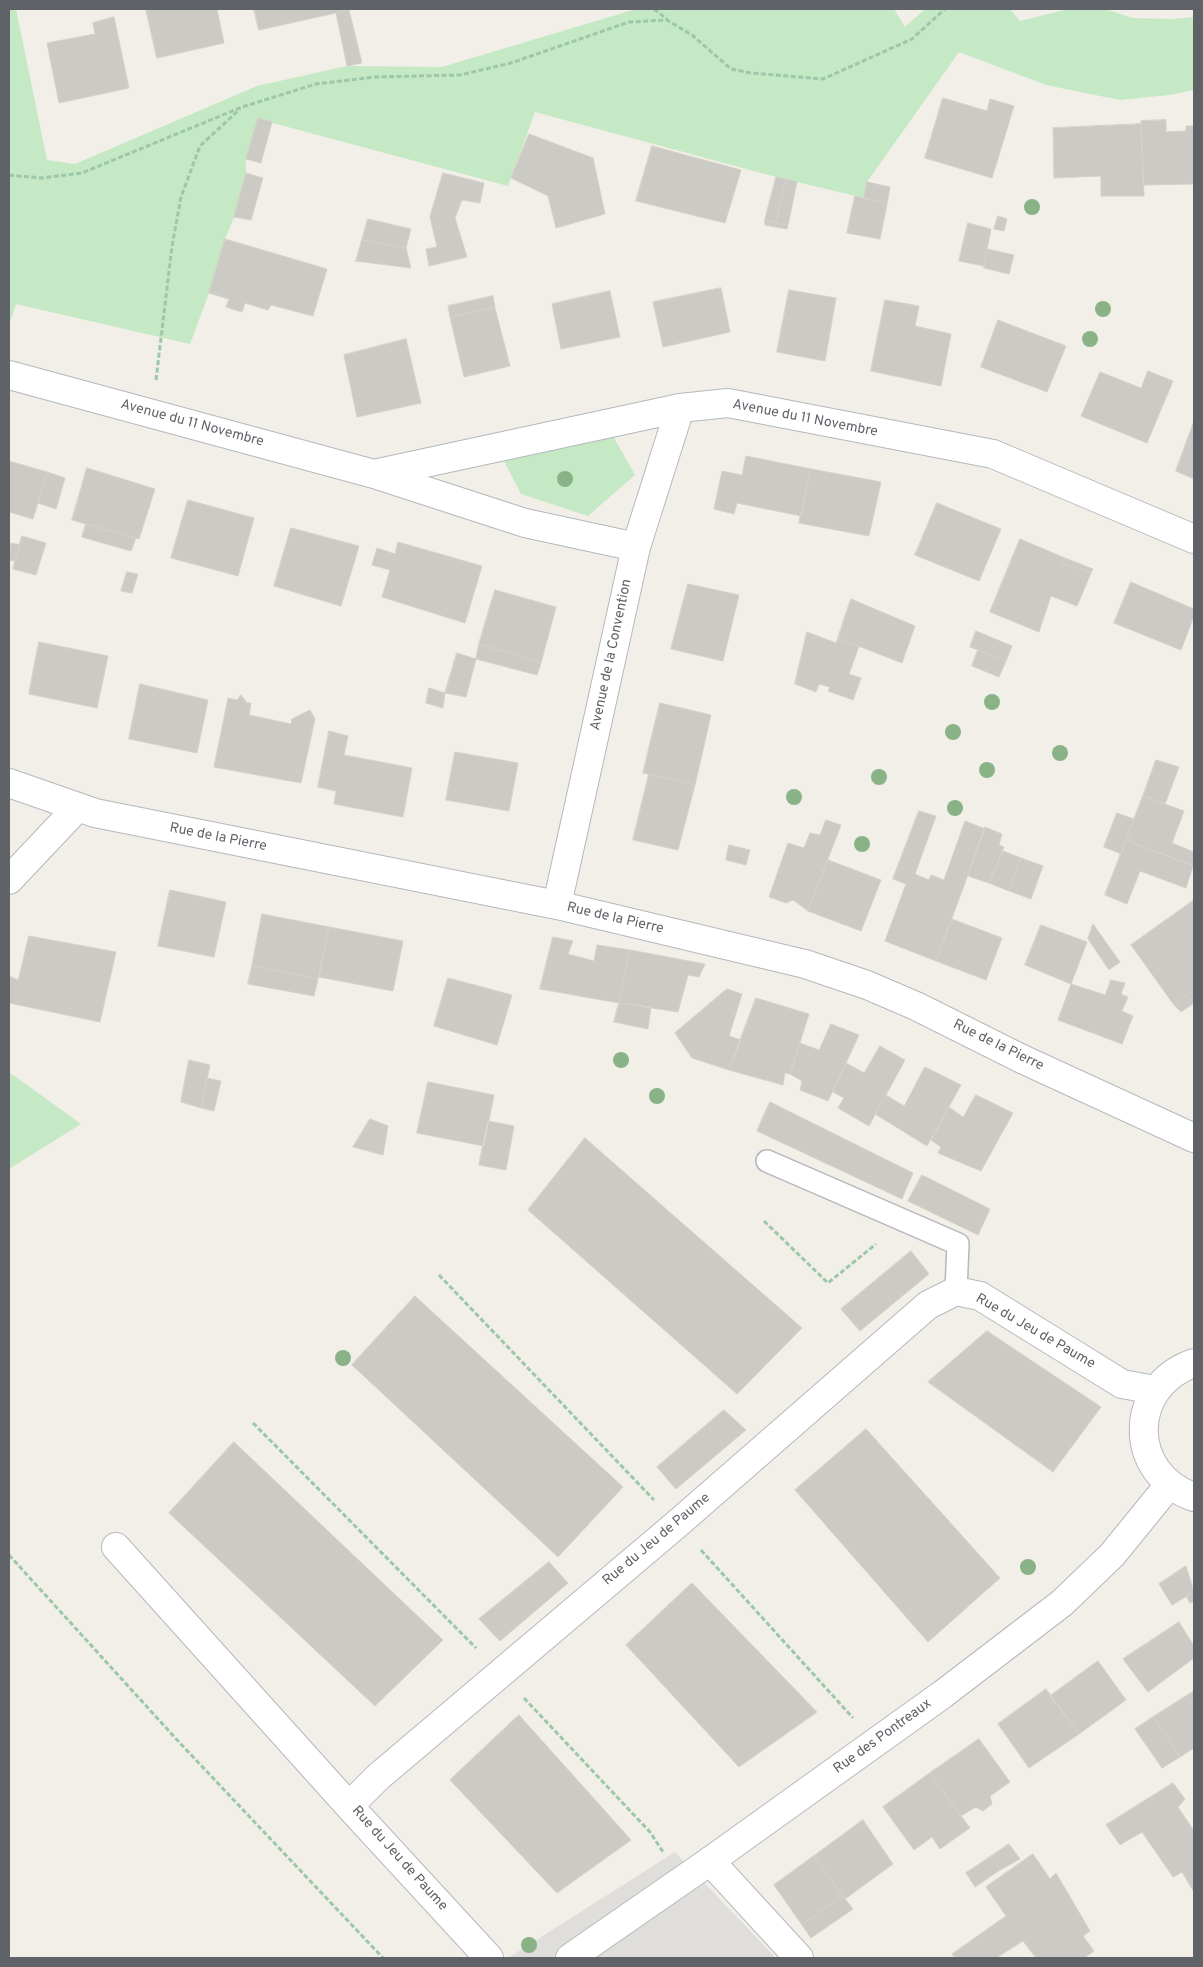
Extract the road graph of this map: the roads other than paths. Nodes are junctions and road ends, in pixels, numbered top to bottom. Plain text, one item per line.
1 (9, 375) edge
2 (680, 408) junction
3 (374, 474) junction
4 (1194, 538) edge
5 (636, 547) junction
6 (9, 783) edge
7 (78, 808) junction
8 (9, 880) edge
9 (558, 905) junction
10 (1194, 1138) edge
11 (767, 1161) dead end
12 (956, 1291) junction
13 (1194, 1363) edge
14 (1155, 1390) junction
15 (1169, 1484) junction
16 (1194, 1497) edge
17 (116, 1547) dead end
18 (349, 1806) junction
19 (710, 1862) junction
20 (489, 1958) edge
21 (570, 1958) edge
22 (799, 1958) edge

1 - 3 street, Avenue du 11 Novembre
2 - 3 street, Avenue du 11 Novembre
2 - 4 street, Avenue du 11 Novembre
2 - 5 street, Avenue de la Convention
3 - 5 street, Avenue du 11 Novembre
5 - 9 street, Avenue de la Convention
6 - 7 street, Rue de la Pierre
7 - 8 street
7 - 9 street, Rue de la Pierre
9 - 10 street, Rue de la Pierre
11 - 12 lane
12 - 14 street, Rue du Jeu de Paume
12 - 18 street, Rue du Jeu de Paume
13 - 14 street
14 - 15 street
15 - 16 street
15 - 19 street, Rue des Pontreaux
17 - 18 street
18 - 20 street, Rue du Jeu de Paume
19 - 21 street, Rue des Pontreaux
19 - 22 street

